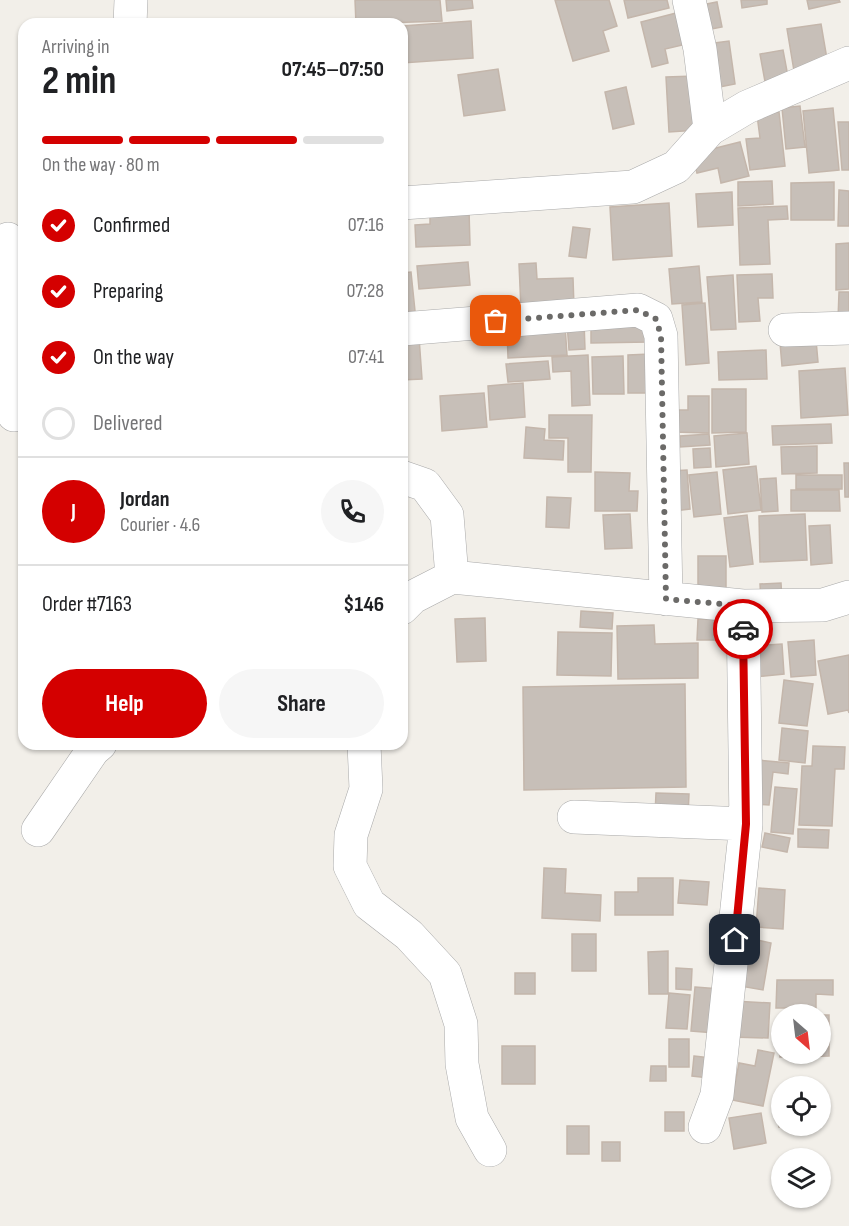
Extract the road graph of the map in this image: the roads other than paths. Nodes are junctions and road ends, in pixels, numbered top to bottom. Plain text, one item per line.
1 (131, 0) edge
2 (689, 0) edge
3 (130, 18) edge
4 (849, 63) edge
5 (710, 129) junction
6 (408, 203) edge
7 (11, 238) edge
8 (849, 328) edge
9 (408, 329) edge
10 (785, 330) dead end
11 (14, 415) dead end
12 (408, 479) edge
13 (452, 577) junction
14 (849, 597) edge
15 (666, 599) junction
16 (408, 602) edge
17 (743, 606) junction
18 (93, 750) edge
19 (364, 750) edge
20 (574, 817) dead end
21 (746, 824) junction
22 (38, 830) dead end
23 (705, 1127) dead end
24 (490, 1150) dead end

1 - 3 street
2 - 5 street
4 - 5 street
5 - 6 street
7 - 11 street
8 - 10 street
9 - 15 street
12 - 13 street
13 - 15 street
13 - 16 street
14 - 17 street
15 - 17 street
17 - 21 street
18 - 22 street
19 - 24 street
20 - 21 street
21 - 23 street

